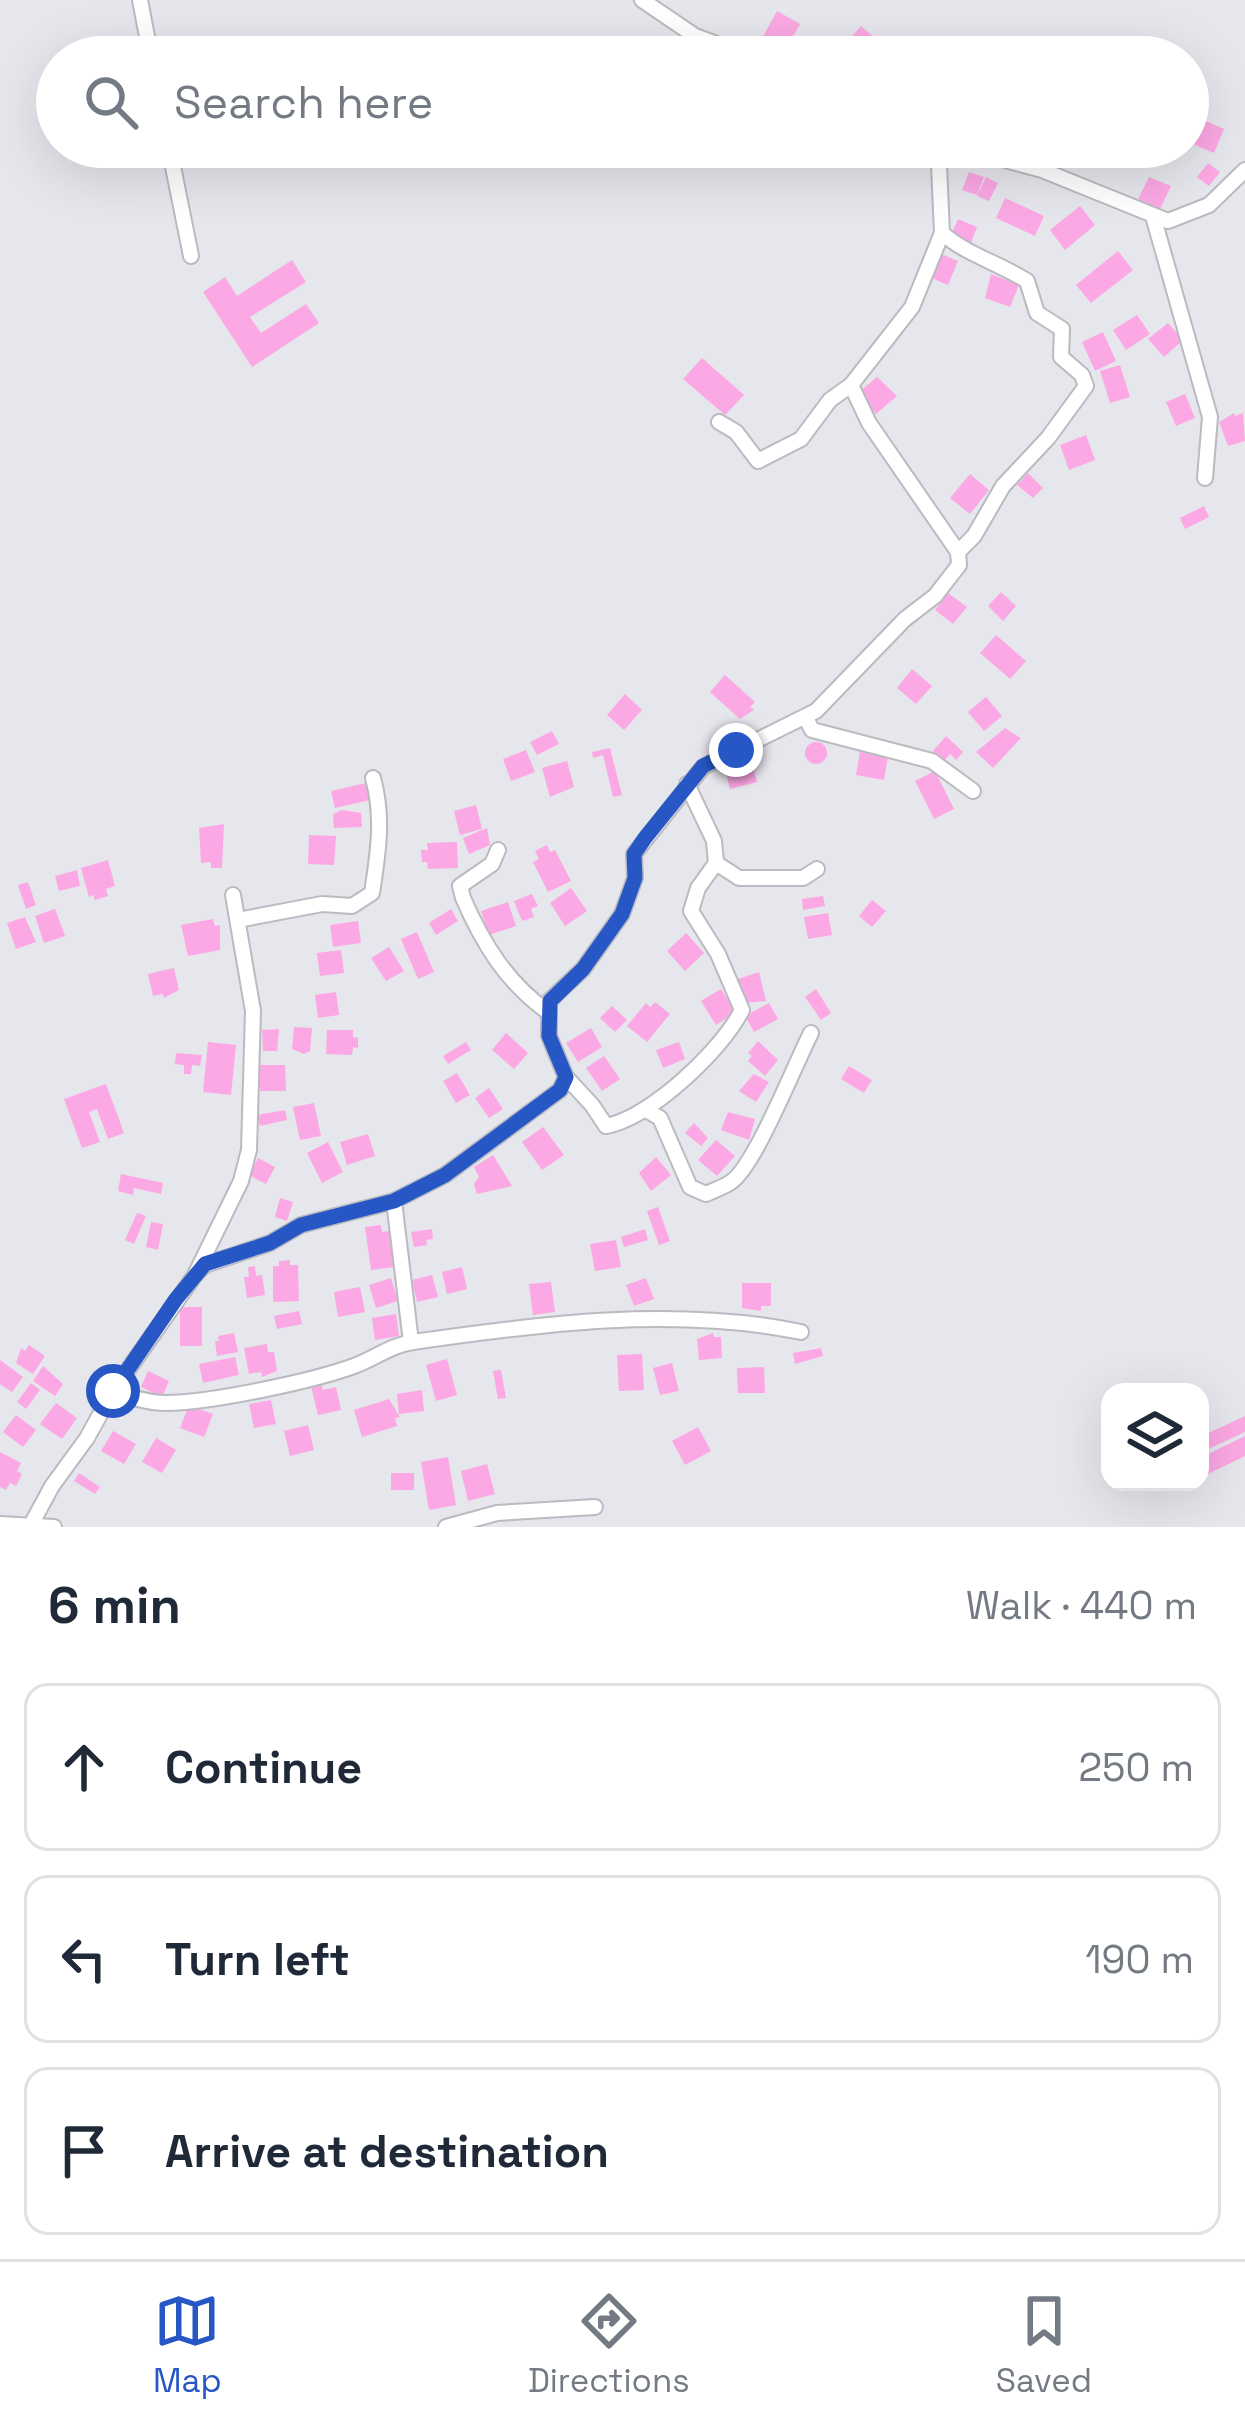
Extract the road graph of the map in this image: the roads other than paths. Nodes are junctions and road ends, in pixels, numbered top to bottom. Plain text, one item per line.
1 (140, 0) edge
2 (642, 0) edge
3 (147, 36) edge
4 (695, 36) edge
5 (173, 168) edge
6 (939, 168) edge
7 (1035, 168) edge
8 (1245, 170) edge
9 (1153, 216) junction
10 (942, 233) junction
11 (191, 256) dead end
12 (851, 386) junction
13 (719, 422) dead end
14 (1204, 478) dead end
15 (958, 552) junction
16 (806, 718) junction
17 (374, 778) dead end
18 (687, 784) junction
19 (973, 791) dead end
20 (498, 850) dead end
21 (716, 863) junction
22 (817, 868) dead end
23 (233, 895) dead end
24 (238, 920) junction
25 (548, 1012) junction
26 (811, 1033) dead end
27 (566, 1077) junction
28 (646, 1110) junction
29 (394, 1201) junction
30 (195, 1275) junction
31 (801, 1332) dead end
32 (410, 1342) junction
33 (113, 1391) junction
34 (595, 1507) dead end
35 (0, 1524) edge
36 (31, 1526) edge
37 (54, 1527) edge
38 (446, 1527) edge

1 - 3 street
2 - 4 street
5 - 11 street
6 - 10 street
7 - 9 street
8 - 9 street
9 - 14 street
10 - 12 street
10 - 15 street
12 - 13 street
12 - 15 street
15 - 16 street
16 - 18 street
16 - 19 street
17 - 24 street
18 - 21 street
18 - 25 street
20 - 25 street
21 - 22 street
21 - 28 street
23 - 24 street
24 - 30 street
25 - 27 street
26 - 28 street
27 - 28 street
27 - 29 street
29 - 30 street
29 - 32 street
30 - 33 street
31 - 32 street
32 - 33 street
33 - 36 street
34 - 38 street
35 - 36 street
36 - 37 street

